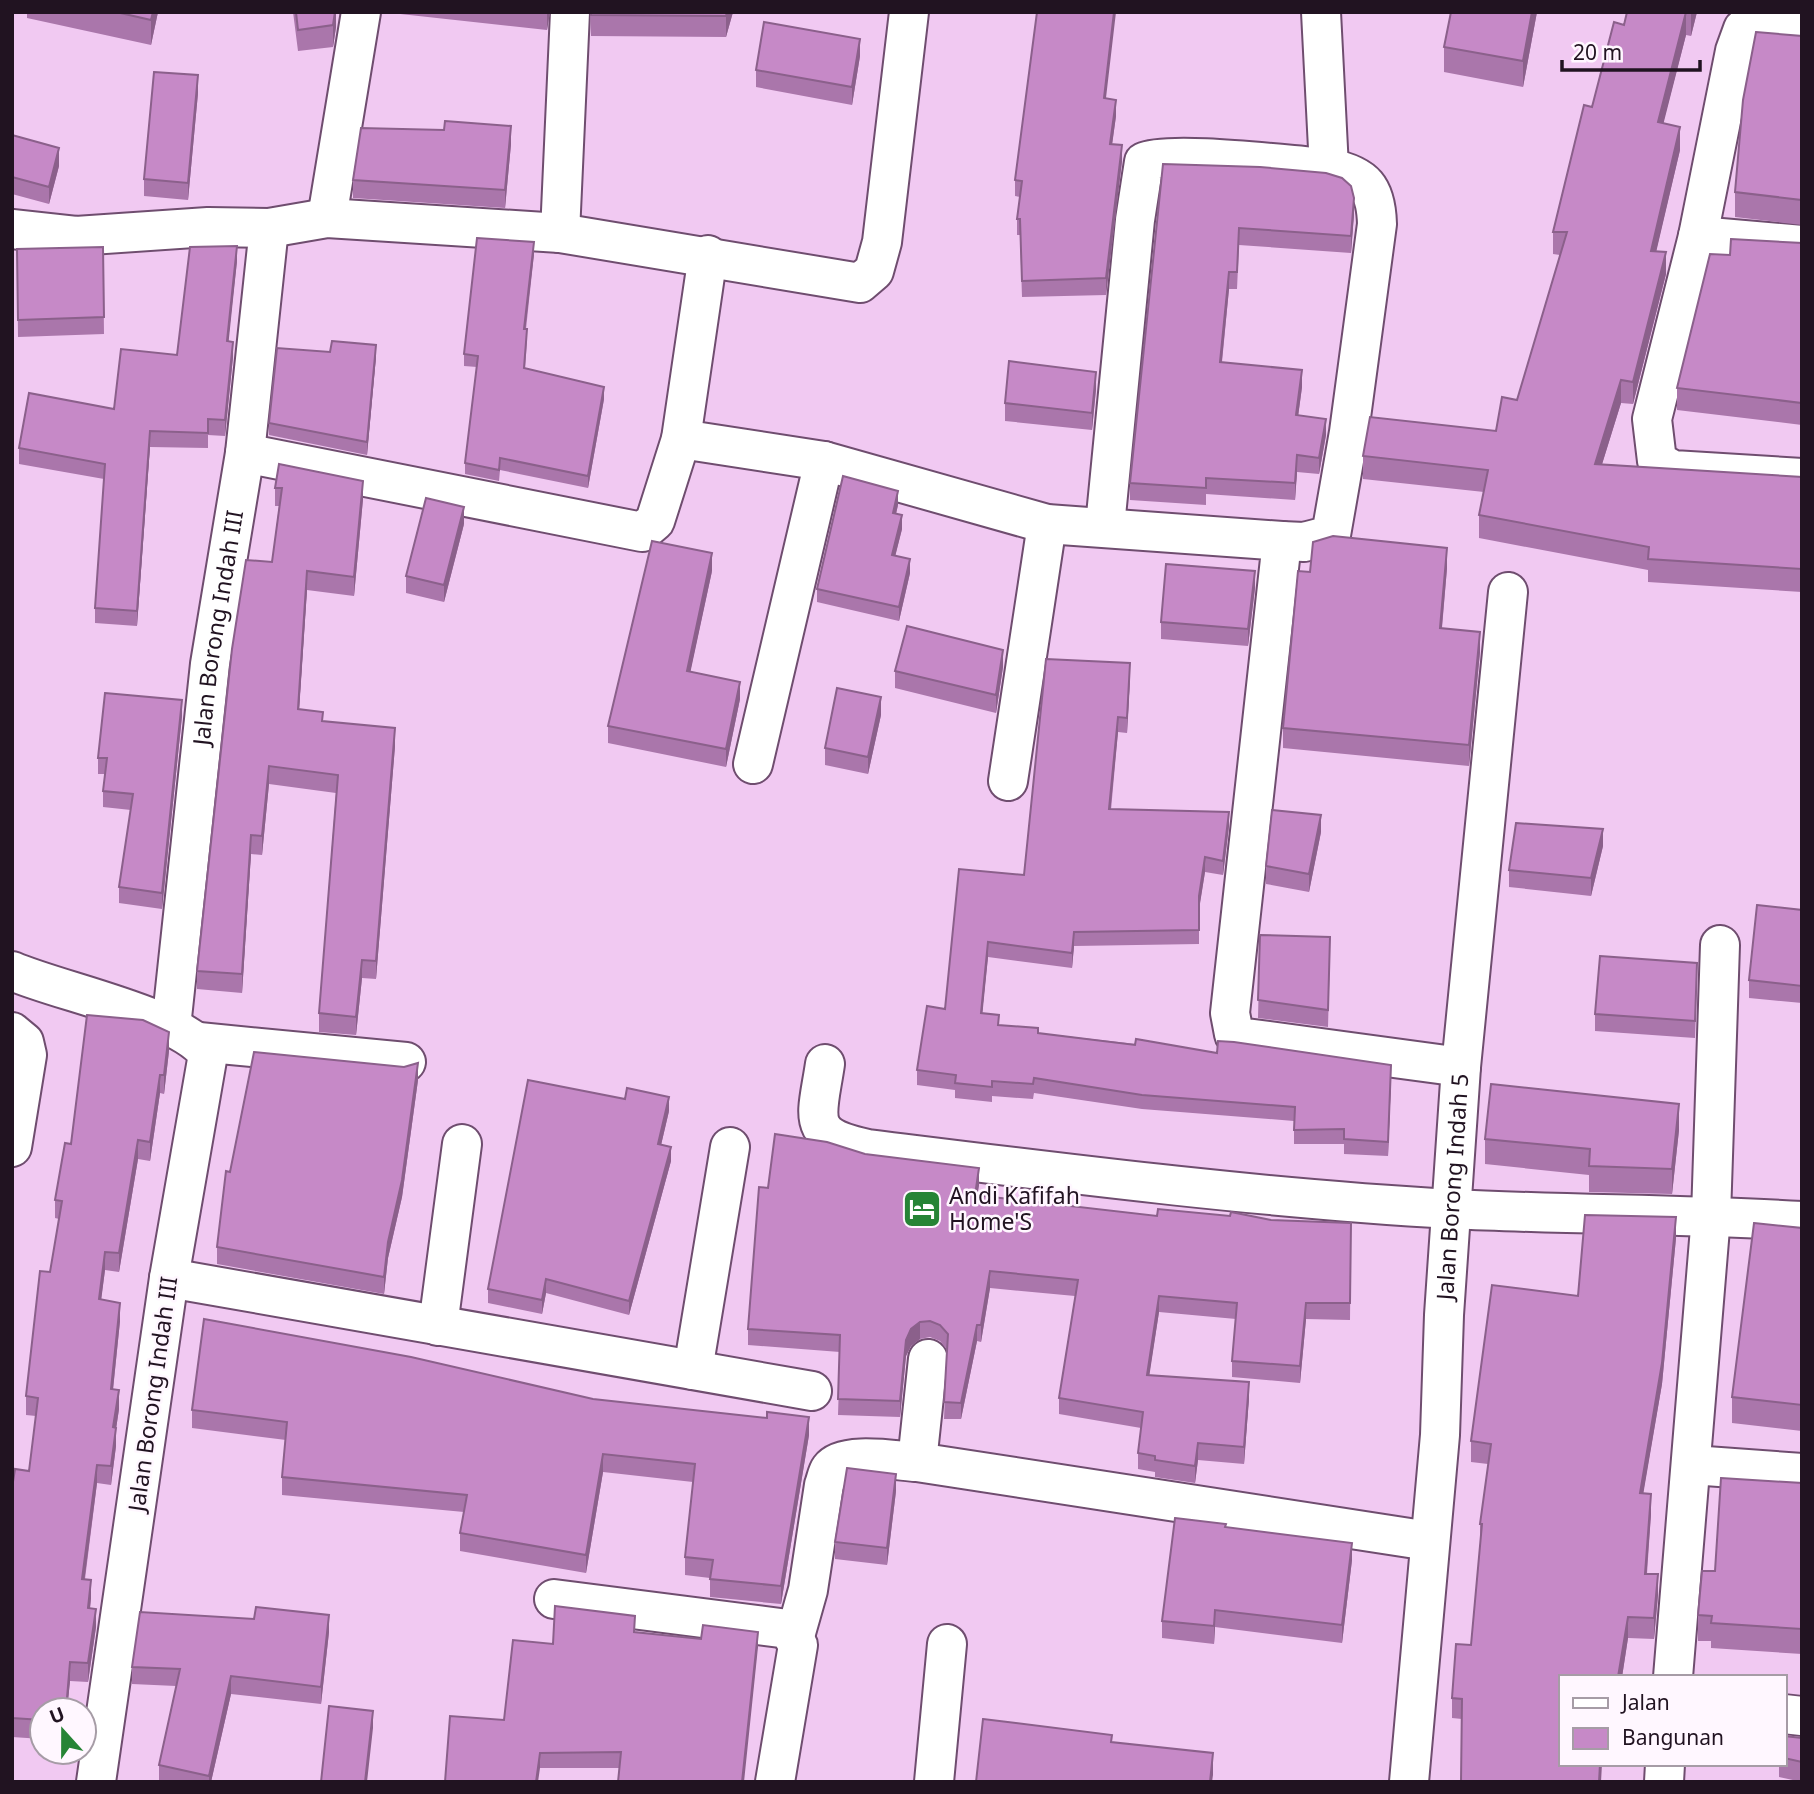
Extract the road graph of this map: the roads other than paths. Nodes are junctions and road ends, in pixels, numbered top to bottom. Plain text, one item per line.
1 (361, 12) edge
2 (570, 12) edge
3 (909, 12) edge
4 (1321, 12) edge
5 (1802, 20) edge
6 (1329, 168) junction
7 (327, 218) junction
8 (269, 228) junction
9 (12, 229) edge
10 (560, 233) junction
11 (1698, 236) junction
12 (1802, 245) edge
13 (708, 255) junction
14 (681, 439) junction
15 (245, 453) junction
16 (824, 461) junction
17 (1802, 478) edge
18 (1047, 524) junction
19 (1105, 526) junction
20 (1282, 541) junction
21 (1508, 592) dead end
22 (753, 764) dead end
23 (1008, 781) dead end
24 (1720, 945) dead end
25 (12, 971) edge
26 (12, 1032) edge
27 (185, 1035) junction
28 (406, 1062) dead end
29 (825, 1063) dead end
30 (1461, 1068) junction
31 (462, 1144) dead end
32 (12, 1147) edge
33 (730, 1147) dead end
34 (1453, 1209) junction
35 (1711, 1216) junction
36 (1802, 1221) edge
37 (169, 1278) junction
38 (438, 1326) junction
39 (929, 1359) dead end
40 (693, 1370) junction
41 (812, 1391) dead end
42 (917, 1462) junction
43 (1692, 1465) junction
44 (1802, 1473) edge
45 (1429, 1541) junction
46 (554, 1599) dead end
47 (795, 1636) junction
48 (947, 1644) dead end
49 (1674, 1675) edge
50 (96, 1782) edge
51 (775, 1782) edge
52 (934, 1782) edge
53 (1409, 1782) edge

1 - 7 street
2 - 10 street
3 - 13 street
4 - 6 street
5 - 11 street
6 - 19 street
6 - 20 street
7 - 8 street
7 - 10 street
8 - 9 street
8 - 15 street, Jalan Borong Indah III
10 - 13 street
11 - 12 street
11 - 17 street
13 - 14 street
14 - 15 street
14 - 16 street
15 - 27 street, Jalan Borong Indah III
16 - 18 street
16 - 22 street
18 - 19 street
18 - 23 street
19 - 20 street
20 - 30 street
21 - 30 street, Jalan Borong Indah 5
24 - 35 street
25 - 27 street
26 - 32 street
27 - 28 street
27 - 37 street, Jalan Borong Indah III
29 - 34 street
30 - 34 street, Jalan Borong Indah 5
31 - 38 street
33 - 40 street
34 - 35 street
34 - 45 street, Jalan Borong Indah 5
35 - 36 street
35 - 43 street
37 - 38 street
37 - 50 street, Jalan Borong Indah III
38 - 40 street
39 - 42 street
40 - 41 street
42 - 45 street
42 - 47 street
43 - 44 street
43 - 49 street
45 - 53 street, Jalan Borong Indah 5
46 - 47 street
47 - 51 street
48 - 52 street

